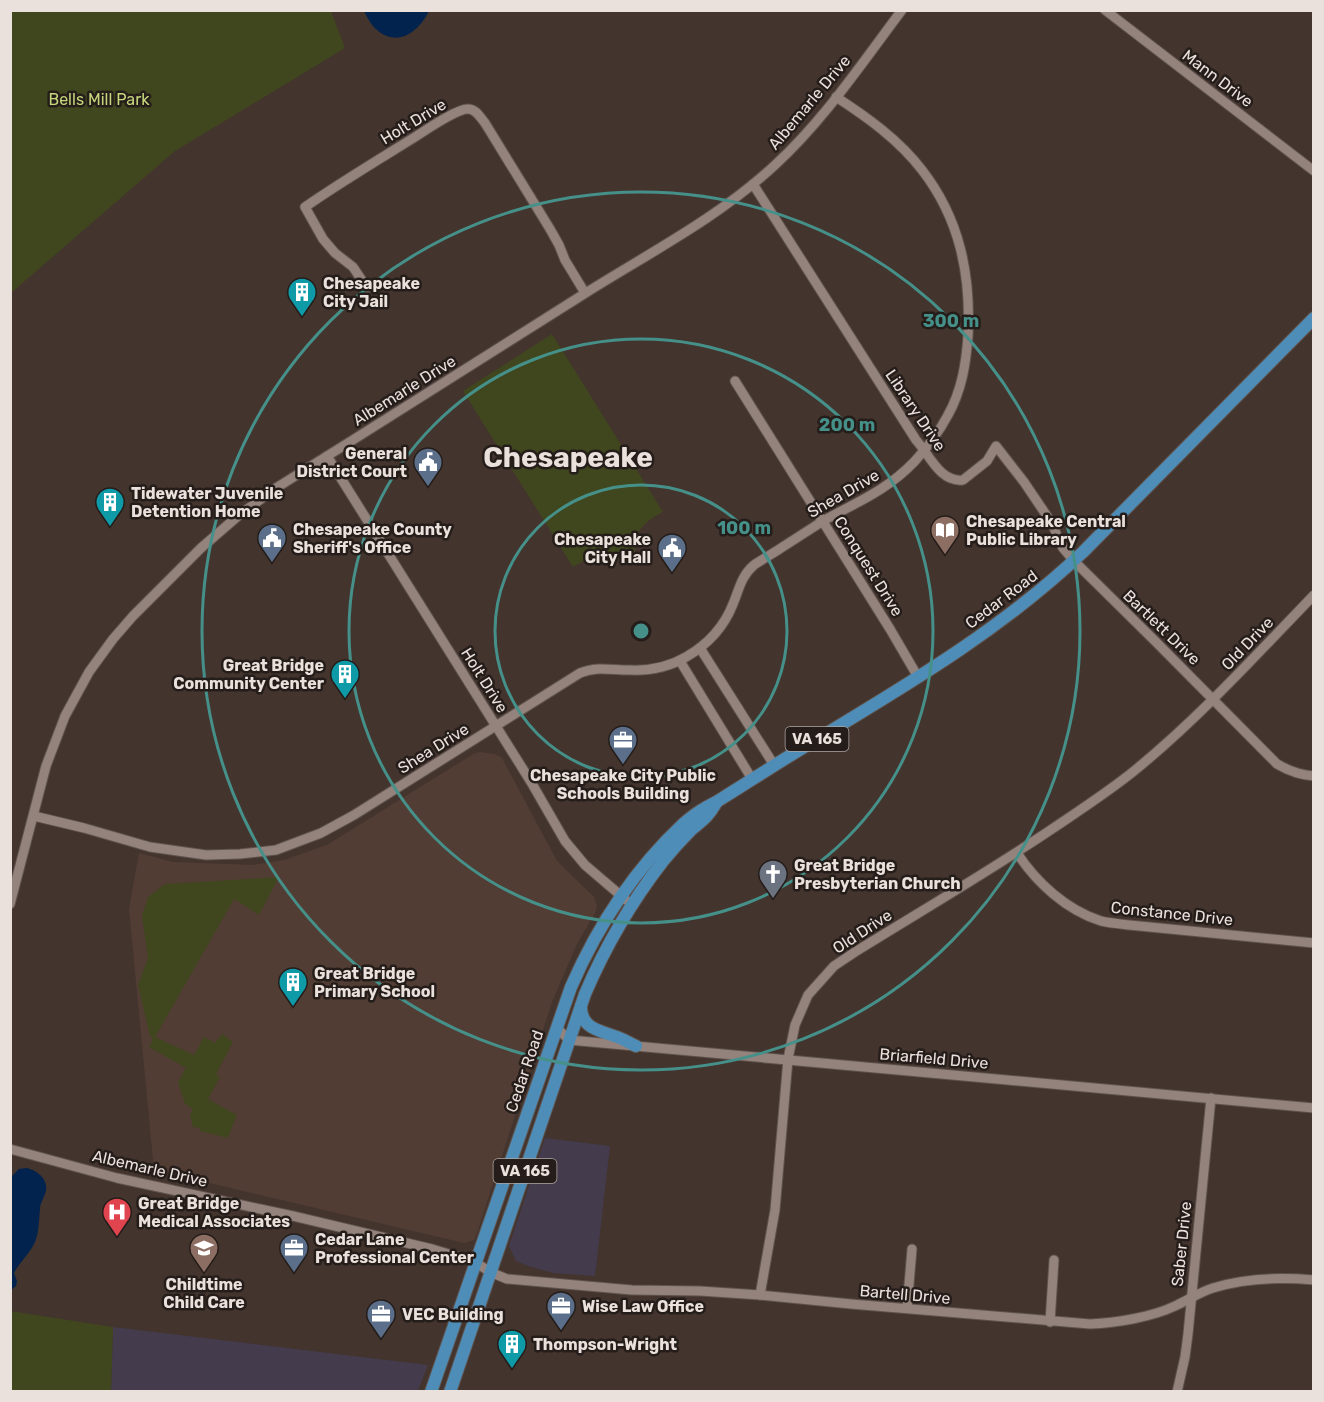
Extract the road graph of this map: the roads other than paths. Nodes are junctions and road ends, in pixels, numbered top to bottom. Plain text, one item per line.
1 (902, 10) edge
2 (1105, 10) edge
3 (836, 97) junction
4 (1314, 171) edge
5 (753, 184) junction
6 (367, 288) dead end
7 (585, 293) junction
8 (1314, 318) edge
9 (737, 384) dead end
10 (925, 450) junction
11 (327, 456) junction
12 (823, 522) junction
13 (1074, 561) junction
14 (1314, 595) edge
15 (700, 648) junction
16 (680, 661) junction
17 (918, 677) junction
18 (1212, 699) junction
19 (496, 726) junction
20 (774, 765) junction
21 (1314, 776) edge
22 (752, 779) junction
23 (716, 802) junction
24 (34, 816) junction
25 (1017, 853) junction
26 (621, 896) junction
27 (10, 904) edge
28 (633, 905) junction
29 (1314, 943) edge
30 (581, 1005) junction
31 (557, 1028) junction
32 (569, 1040) junction
33 (636, 1046) junction
34 (788, 1059) junction
35 (1211, 1098) junction
36 (1314, 1108) edge
37 (10, 1149) edge
38 (912, 1249) dead end
39 (1053, 1260) dead end
40 (475, 1262) junction
41 (490, 1272) junction
42 (1314, 1280) edge
43 (760, 1295) junction
44 (1191, 1298) junction
45 (907, 1308) junction
46 (1050, 1322) junction
47 (431, 1392) edge
48 (450, 1392) edge
49 (1177, 1392) edge

1 - 3 street, Albemarle Drive
2 - 4 street, Mann Drive
3 - 5 street, Albemarle Drive
3 - 10 street, Shea Drive
5 - 7 street, Albemarle Drive
5 - 10 street, Library Drive
6 - 7 street, Holt Drive
7 - 11 street, Albemarle Drive
8 - 13 main road, Cedar Road / VA 165
9 - 12 street, Conquest Drive
10 - 12 street, Shea Drive
10 - 13 street, Library Drive
11 - 19 street, Holt Drive
11 - 24 street, Albemarle Drive
12 - 15 street, Shea Drive
12 - 17 street, Conquest Drive
13 - 17 main road, Cedar Road / VA 165
13 - 18 street, Bartlett Drive
14 - 18 street, Old Drive
15 - 16 street, Shea Drive
15 - 20 street
16 - 19 street, Shea Drive
16 - 22 street
17 - 20 main road, Cedar Road / VA 165
18 - 21 street, Bartlett Drive
18 - 25 street, Old Drive
19 - 24 street, Shea Drive
19 - 26 street, Holt Drive
20 - 22 main road, Cedar Road / VA 165
22 - 23 main road, Cedar Road / VA 165
23 - 26 main road, Cedar Road / VA 165
23 - 28 main road, Cedar Road / VA 165
24 - 27 street, Albemarle Drive
25 - 29 street, Constance Drive
25 - 34 street, Old Drive
26 - 28 street, Holt Drive
26 - 31 main road, Cedar Road / VA 165
28 - 30 main road, Cedar Road / VA 165
30 - 32 main road, Cedar Road / VA 165
30 - 33 main road
31 - 32 street
31 - 40 main road, Cedar Road / VA 165
32 - 33 street, Briarfield Drive
32 - 41 main road, Cedar Road / VA 165
33 - 34 street, Briarfield Drive
34 - 35 street, Briarfield Drive
34 - 43 street, Old Drive
35 - 36 street, Briarfield Drive
35 - 44 street, Saber Drive
37 - 40 street, Albemarle Drive
38 - 45 street
39 - 46 street
40 - 41 street, Albemarle Drive
40 - 47 main road, Cedar Road / VA 165
41 - 43 street, Bartell Drive
41 - 48 main road, Cedar Road / VA 165
42 - 44 street, Bartell Drive
43 - 45 street, Bartell Drive
44 - 46 street, Bartell Drive
44 - 49 street, Saber Drive
45 - 46 street, Bartell Drive

